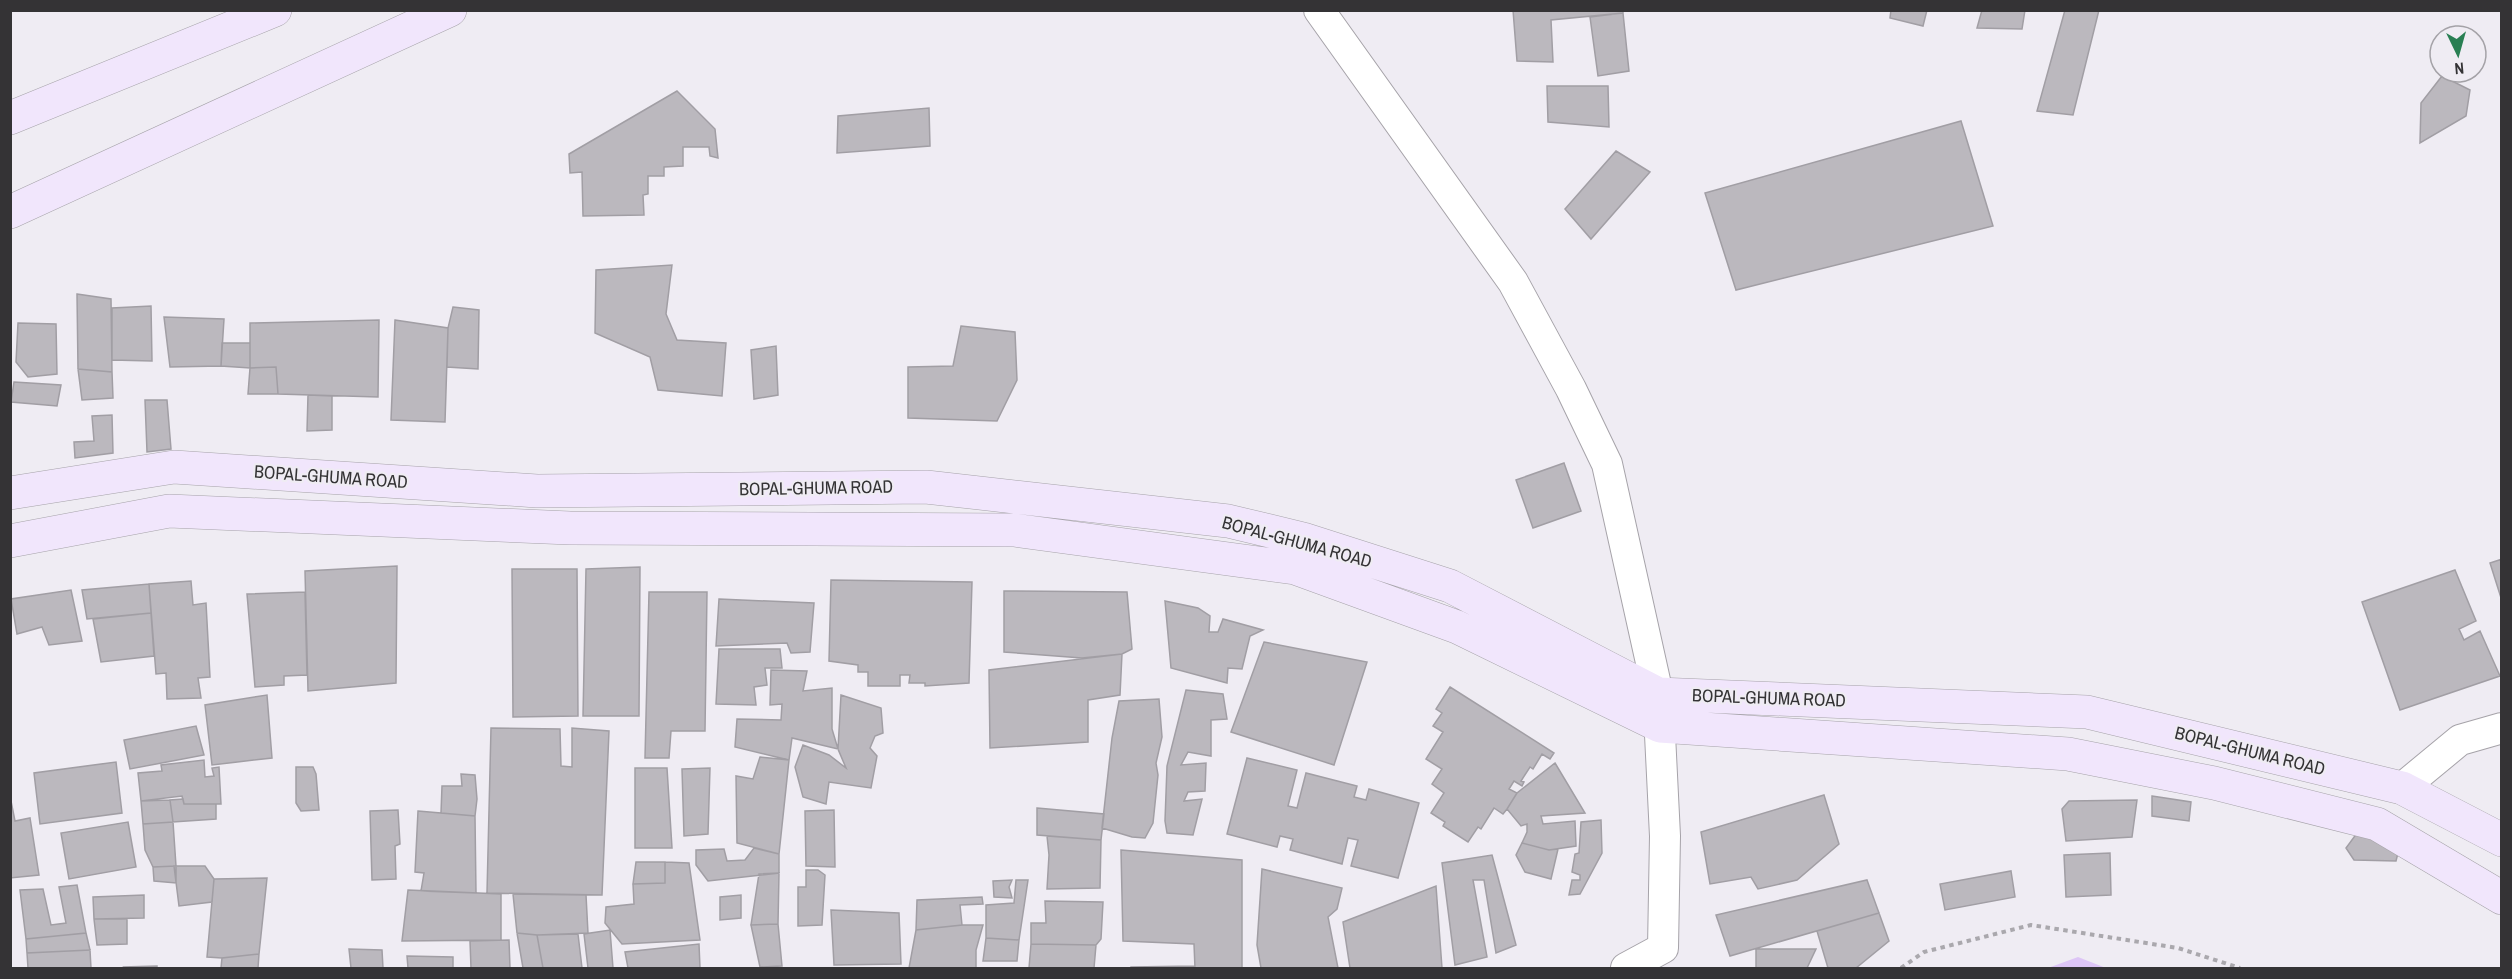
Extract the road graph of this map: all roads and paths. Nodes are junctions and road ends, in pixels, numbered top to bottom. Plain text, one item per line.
1 (275, 10) edge
2 (450, 10) edge
3 (1319, 10) edge
4 (10, 118) edge
5 (10, 212) edge
6 (10, 493) edge
7 (10, 541) edge
8 (1299, 554) junction
9 (1658, 694) junction
10 (1660, 726) junction
11 (2502, 728) edge
12 (2402, 788) junction
13 (2502, 840) edge
14 (2502, 898) edge
15 (1664, 958) edge
16 (1626, 969) edge
17 (1901, 969) edge
18 (2240, 969) edge

1 - 4 street
2 - 5 street
3 - 9 street
6 - 8 street, BOPAL-GHUMA ROAD
7 - 8 street
8 - 9 street, BOPAL-GHUMA ROAD
8 - 10 street
9 - 10 street
9 - 12 street, BOPAL-GHUMA ROAD
10 - 14 street
10 - 15 street
11 - 12 street
12 - 13 street, BOPAL-GHUMA ROAD
15 - 16 street
17 - 18 path

